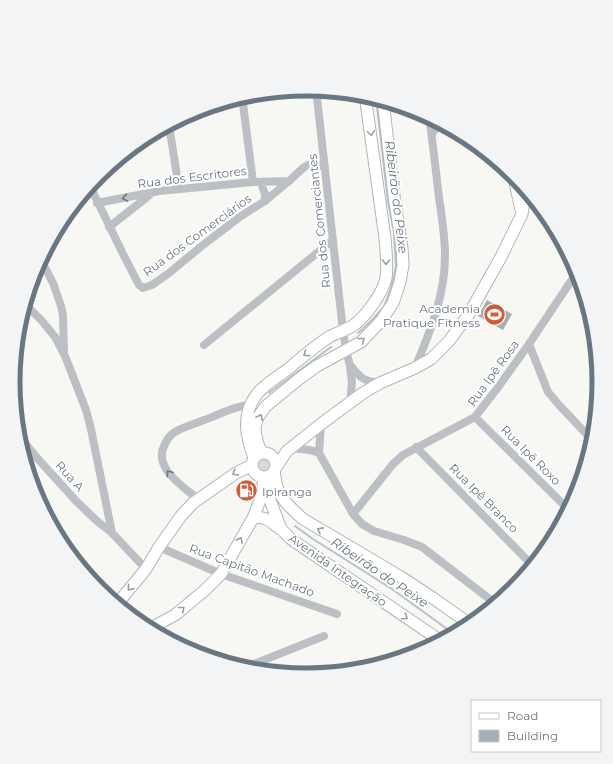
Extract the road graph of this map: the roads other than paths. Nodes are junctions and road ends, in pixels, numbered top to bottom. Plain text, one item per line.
1 (317, 96) edge
2 (366, 102) edge
3 (243, 103) edge
4 (384, 106) edge
5 (430, 124) edge
6 (437, 127) edge
7 (170, 130) edge
8 (432, 134) junction
9 (324, 166) junction
10 (289, 181) junction
11 (257, 182) junction
12 (517, 188) edge
13 (179, 189) junction
14 (92, 191) edge
15 (153, 192) junction
16 (525, 196) edge
17 (265, 201) junction
18 (97, 202) junction
19 (522, 214) junction
20 (109, 227) junction
21 (334, 240) junction
22 (44, 267) edge
23 (573, 277) edge
24 (30, 309) edge
25 (343, 331) junction
26 (529, 344) junction
27 (204, 345) dead end
28 (346, 350) junction
29 (64, 356) junction
30 (350, 366) junction
31 (415, 368) junction
32 (380, 383) junction
33 (350, 403) junction
34 (250, 405) junction
35 (475, 417) junction
36 (321, 424) junction
37 (588, 435) edge
38 (28, 447) edge
39 (416, 447) junction
40 (289, 449) junction
41 (319, 453) junction
42 (260, 458) junction
43 (269, 474) junction
44 (198, 499) junction
45 (565, 506) edge
46 (353, 514) junction
47 (253, 518) junction
48 (282, 529) junction
49 (112, 533) junction
50 (159, 547) junction
51 (529, 562) edge
52 (146, 569) junction
53 (221, 574) junction
54 (121, 599) edge
55 (491, 600) edge
56 (337, 614) dead end
57 (464, 621) edge
58 (156, 625) edge
59 (324, 636) dead end
60 (435, 638) edge
61 (255, 664) edge

1 - 9 street, Rua dos Comerciantes
2 -> 25 street
3 - 11 street, Rua dos Comerciários
28 -> 4 street
5 - 8 street
6 - 8 street
7 - 13 street
8 - 31 street
9 - 10 street, Rua dos Comerciários
9 - 21 street, Rua dos Comerciantes
10 - 11 street, Rua dos Escritores
10 - 17 street, Rua dos Comerciários
11 - 13 street, Rua dos Escritores
11 - 17 street, Rua dos Comerciários
12 - 19 street
13 - 15 street, Rua dos Escritores
14 - 18 street
15 -> 18 street, Rua dos Escritores
15 - 20 street
16 - 19 street
17 - 20 street, Rua dos Comerciários
18 - 20 street
19 - 31 street
21 - 25 street, Rua dos Comerciantes
21 - 27 street
22 - 29 street
23 - 26 street, Rua Ipê Rosa
24 - 29 street
25 - 28 street, Rua dos Comerciantes
25 -> 34 street
26 - 35 street, Rua Ipê Rosa
26 - 37 street
28 - 30 street, Rua dos Comerciantes
42 -> 28 street
29 - 49 street
30 - 32 street
30 - 33 street, Rua dos Comerciantes
31 - 32 street
32 - 33 street
33 - 36 street
34 - 42 street
44 -> 34 street
35 - 39 street, Rua Ipê Rosa
35 - 45 street, Rua Ipê Roxo
36 - 40 street
36 - 41 street
38 - 49 street, Rua A
39 - 46 street, Rua Ipê Rosa
39 - 51 street, Rua Ipê Branco
40 - 41 street
40 - 42 street
40 - 43 street
41 - 46 street
42 - 43 street
42 - 43 street
42 -> 44 street
43 - 47 street
43 - 48 street, Avenida Integração
57 -> 43 street, Avenida Integração
44 - 50 street
46 - 55 street
47 - 48 street
53 -> 47 street
48 -> 60 street, Avenida Integração
49 - 52 street, Rua A
50 - 52 street
50 - 53 street, Rua Capitão Machado
52 -> 54 street
53 - 56 street, Rua Capitão Machado
58 -> 53 street
59 - 61 street

